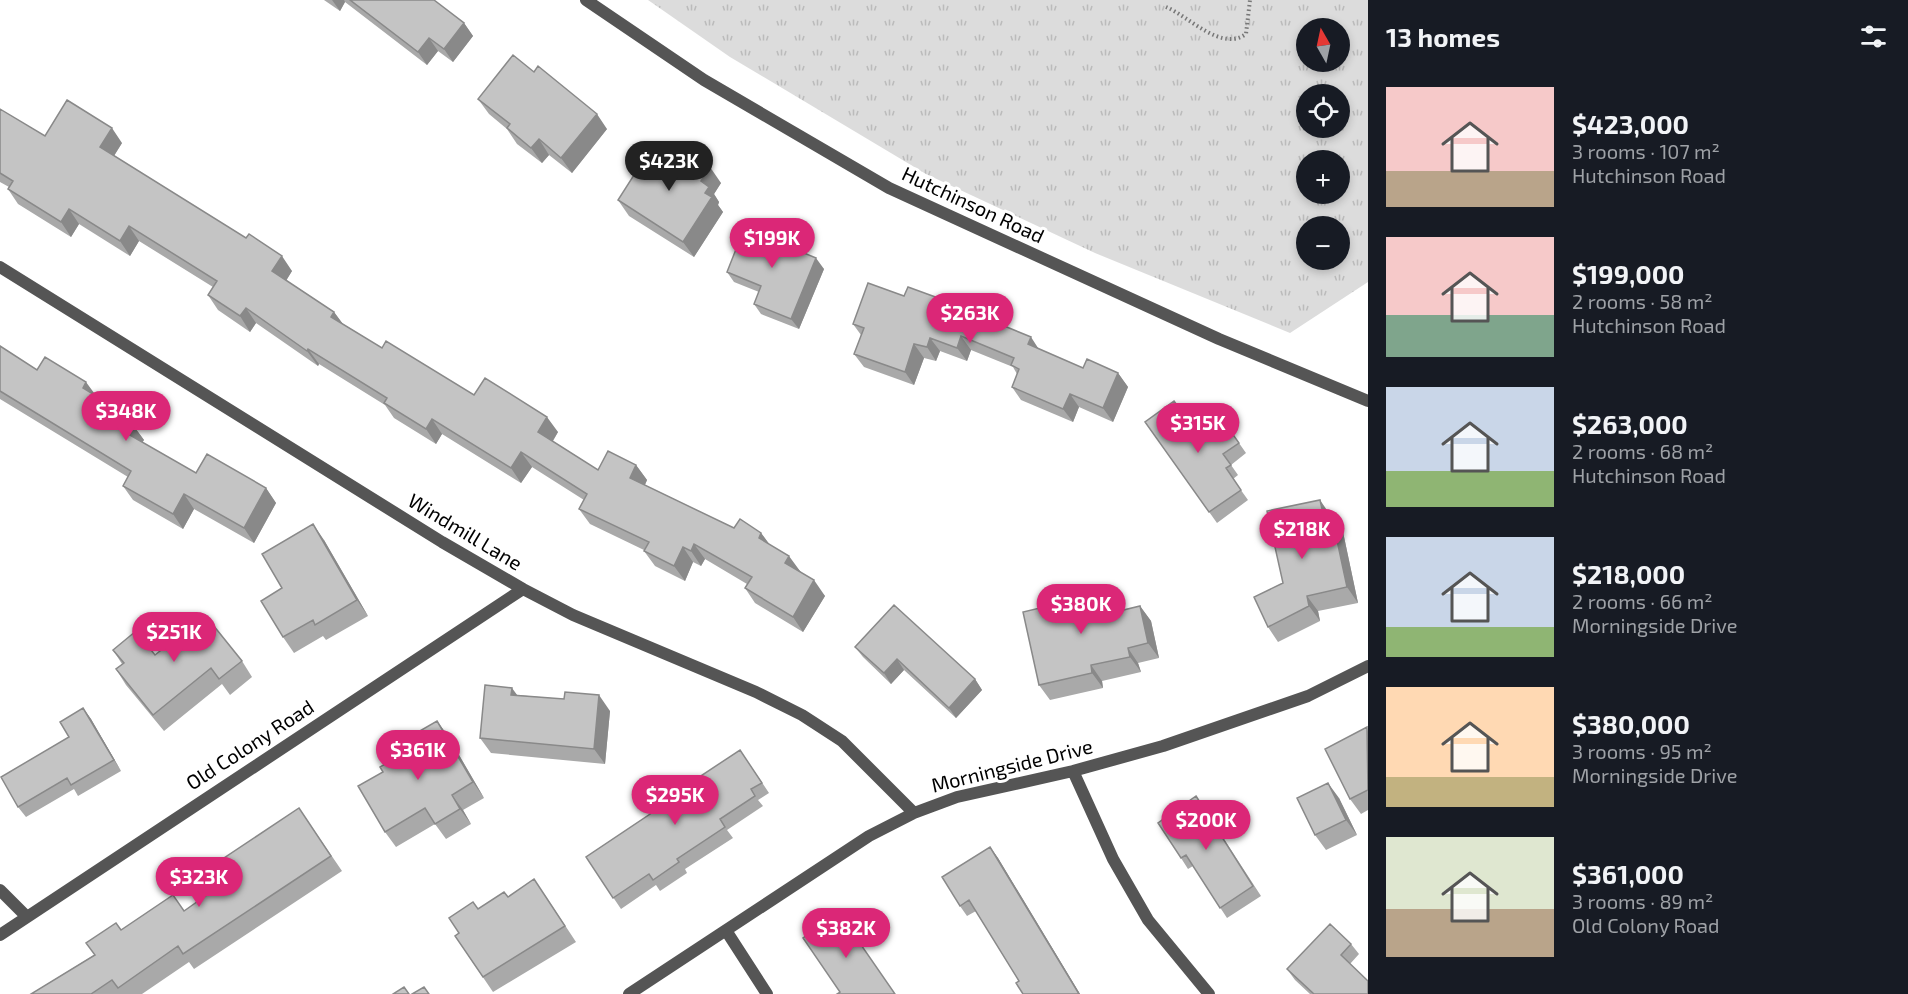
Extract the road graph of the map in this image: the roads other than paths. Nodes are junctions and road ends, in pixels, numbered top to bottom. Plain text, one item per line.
1 (586, 0) edge
2 (0, 267) edge
3 (1368, 401) edge
4 (523, 589) junction
5 (1368, 666) edge
6 (1073, 771) junction
7 (914, 813) junction
8 (0, 890) edge
9 (26, 916) junction
10 (727, 932) junction
11 (0, 935) edge
12 (629, 994) edge
13 (766, 994) edge
14 (1209, 994) edge

1 - 3 street, Hutchinson Road
2 - 4 street, Windmill Lane
4 - 7 street, Windmill Lane
4 - 9 street, Old Colony Road
5 - 6 street, Morningside Drive
6 - 7 street, Morningside Drive
6 - 14 street
7 - 10 street, Morningside Drive
8 - 9 street
9 - 11 street, Old Colony Road
10 - 12 street, Morningside Drive
10 - 13 street

